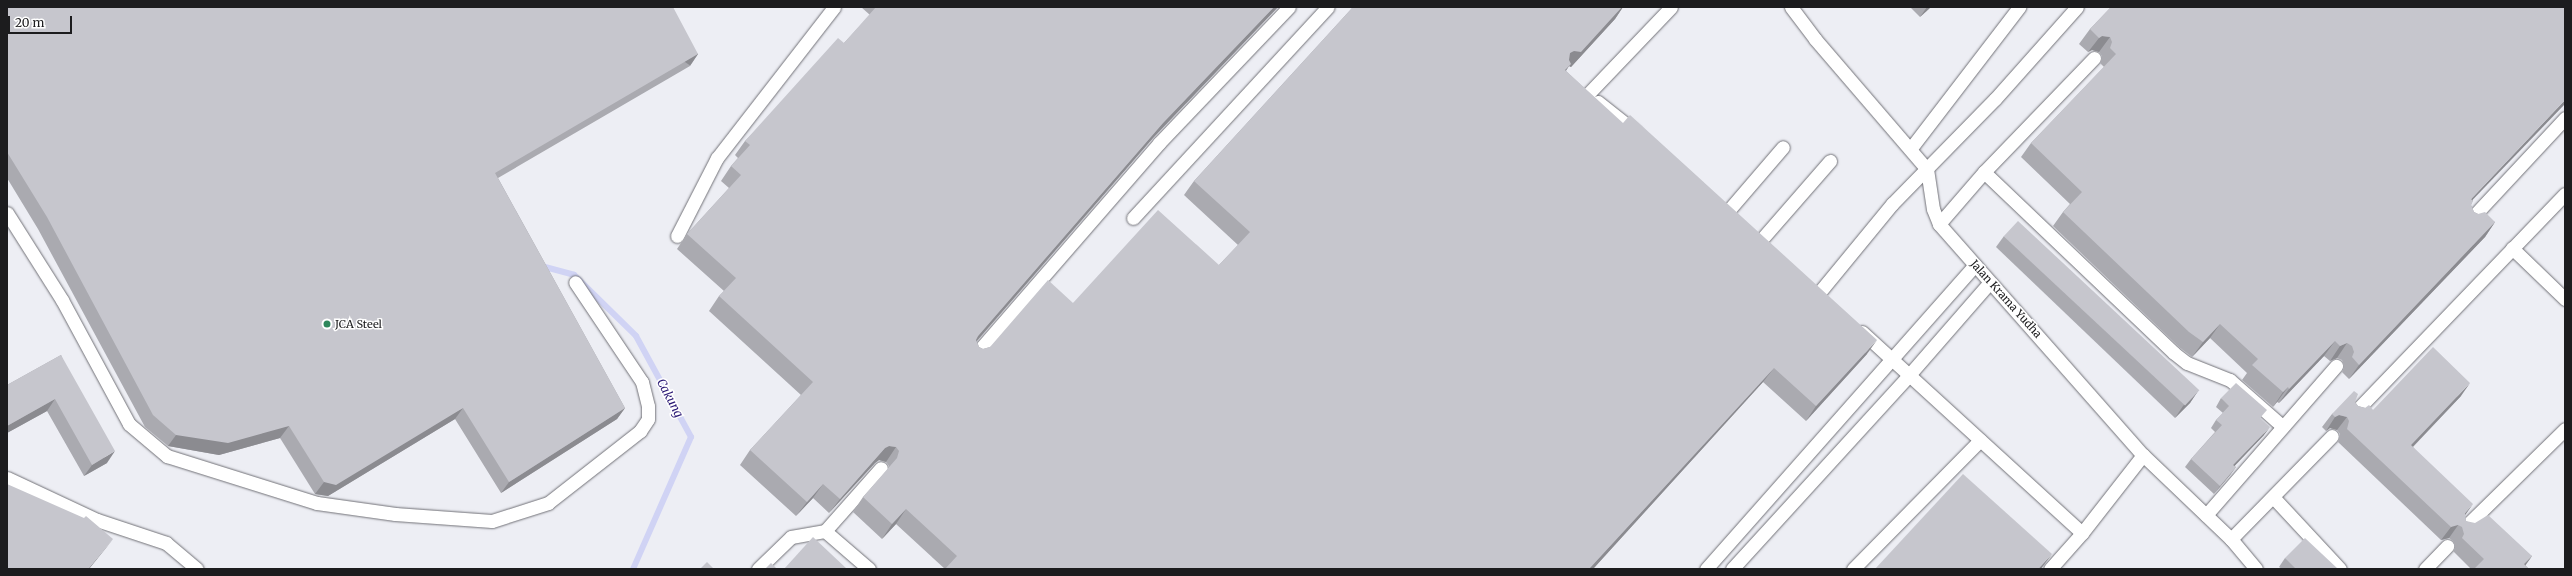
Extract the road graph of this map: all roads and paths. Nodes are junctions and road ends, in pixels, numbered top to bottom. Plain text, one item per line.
1 (834, 7) edge
2 (1289, 7) edge
3 (1328, 7) edge
4 (1671, 7) edge
5 (1791, 7) edge
6 (2019, 7) edge
7 (2077, 7) edge
8 (2094, 58) dead end
9 (1577, 83) edge
10 (1588, 94) junction
11 (2565, 118) edge
12 (1649, 142) edge
13 (1783, 146) dead end
14 (1911, 148) junction
15 (1830, 161) dead end
16 (1927, 169) junction
17 (1984, 172) junction
18 (2565, 194) edge
19 (1717, 201) edge
20 (1728, 211) junction
21 (7, 213) edge
22 (1133, 218) dead end
23 (1739, 220) edge
24 (2469, 221) edge
25 (1939, 224) junction
26 (1750, 230) edge
27 (677, 236) dead end
28 (1761, 240) junction
29 (2512, 248) junction
30 (1772, 251) edge
31 (1975, 265) junction
32 (575, 282) dead end
33 (1990, 282) junction
34 (1807, 283) edge
35 (1818, 294) junction
36 (2565, 299) edge
37 (1830, 304) edge
38 (1853, 324) edge
39 (974, 356) edge
40 (1894, 359) junction
41 (2336, 366) dead end
42 (1909, 375) junction
43 (2354, 413) edge
44 (2282, 426) junction
45 (2565, 429) edge
46 (2332, 436) dead end
47 (1980, 440) junction
48 (2144, 455) junction
49 (881, 468) edge
50 (7, 478) edge
51 (2273, 497) junction
52 (2206, 515) junction
53 (2464, 528) edge
54 (825, 531) junction
55 (2082, 533) junction
56 (2231, 539) junction
57 (2447, 546) dead end
58 (197, 569) edge
59 (758, 569) edge
60 (869, 569) edge
61 (1706, 569) edge
62 (1732, 569) edge
63 (1853, 569) edge
64 (2050, 569) edge
65 (2256, 569) edge
66 (2340, 569) edge
67 (2425, 569) edge

1 - 27 lane
2 - 39 lane
3 - 22 lane
4 - 10 lane
5 - 14 lane, Jalan Krama Yudha
6 - 14 lane
7 - 16 lane
8 - 17 lane
9 - 10 lane
10 - 12 lane
11 - 24 lane
13 - 20 lane
14 - 16 lane, Jalan Krama Yudha
15 - 28 lane
16 - 25 lane, Jalan Krama Yudha
16 - 35 lane
17 - 25 lane
17 - 44 lane
18 - 29 lane
19 - 20 lane
20 - 23 lane
21 - 32 lane
25 - 31 lane, Jalan Krama Yudha
26 - 28 lane
28 - 30 lane
29 - 36 lane
29 - 43 lane
31 - 33 lane, Jalan Krama Yudha
31 - 40 lane
33 - 42 lane
33 - 48 lane, Jalan Krama Yudha
34 - 35 lane
35 - 37 lane
38 - 40 lane
40 - 42 lane
40 - 61 lane
41 - 44 lane
42 - 47 lane
42 - 62 lane
44 - 52 lane
45 - 53 lane
46 - 51 lane
47 - 55 lane
47 - 63 lane
48 - 52 lane, Jalan Krama Yudha
48 - 55 lane
49 - 54 lane
50 - 58 lane
51 - 56 lane
51 - 66 lane
52 - 56 lane, Jalan Krama Yudha
54 - 59 lane
54 - 60 lane
55 - 64 lane
56 - 65 lane, Jalan Krama Yudha
57 - 67 lane

